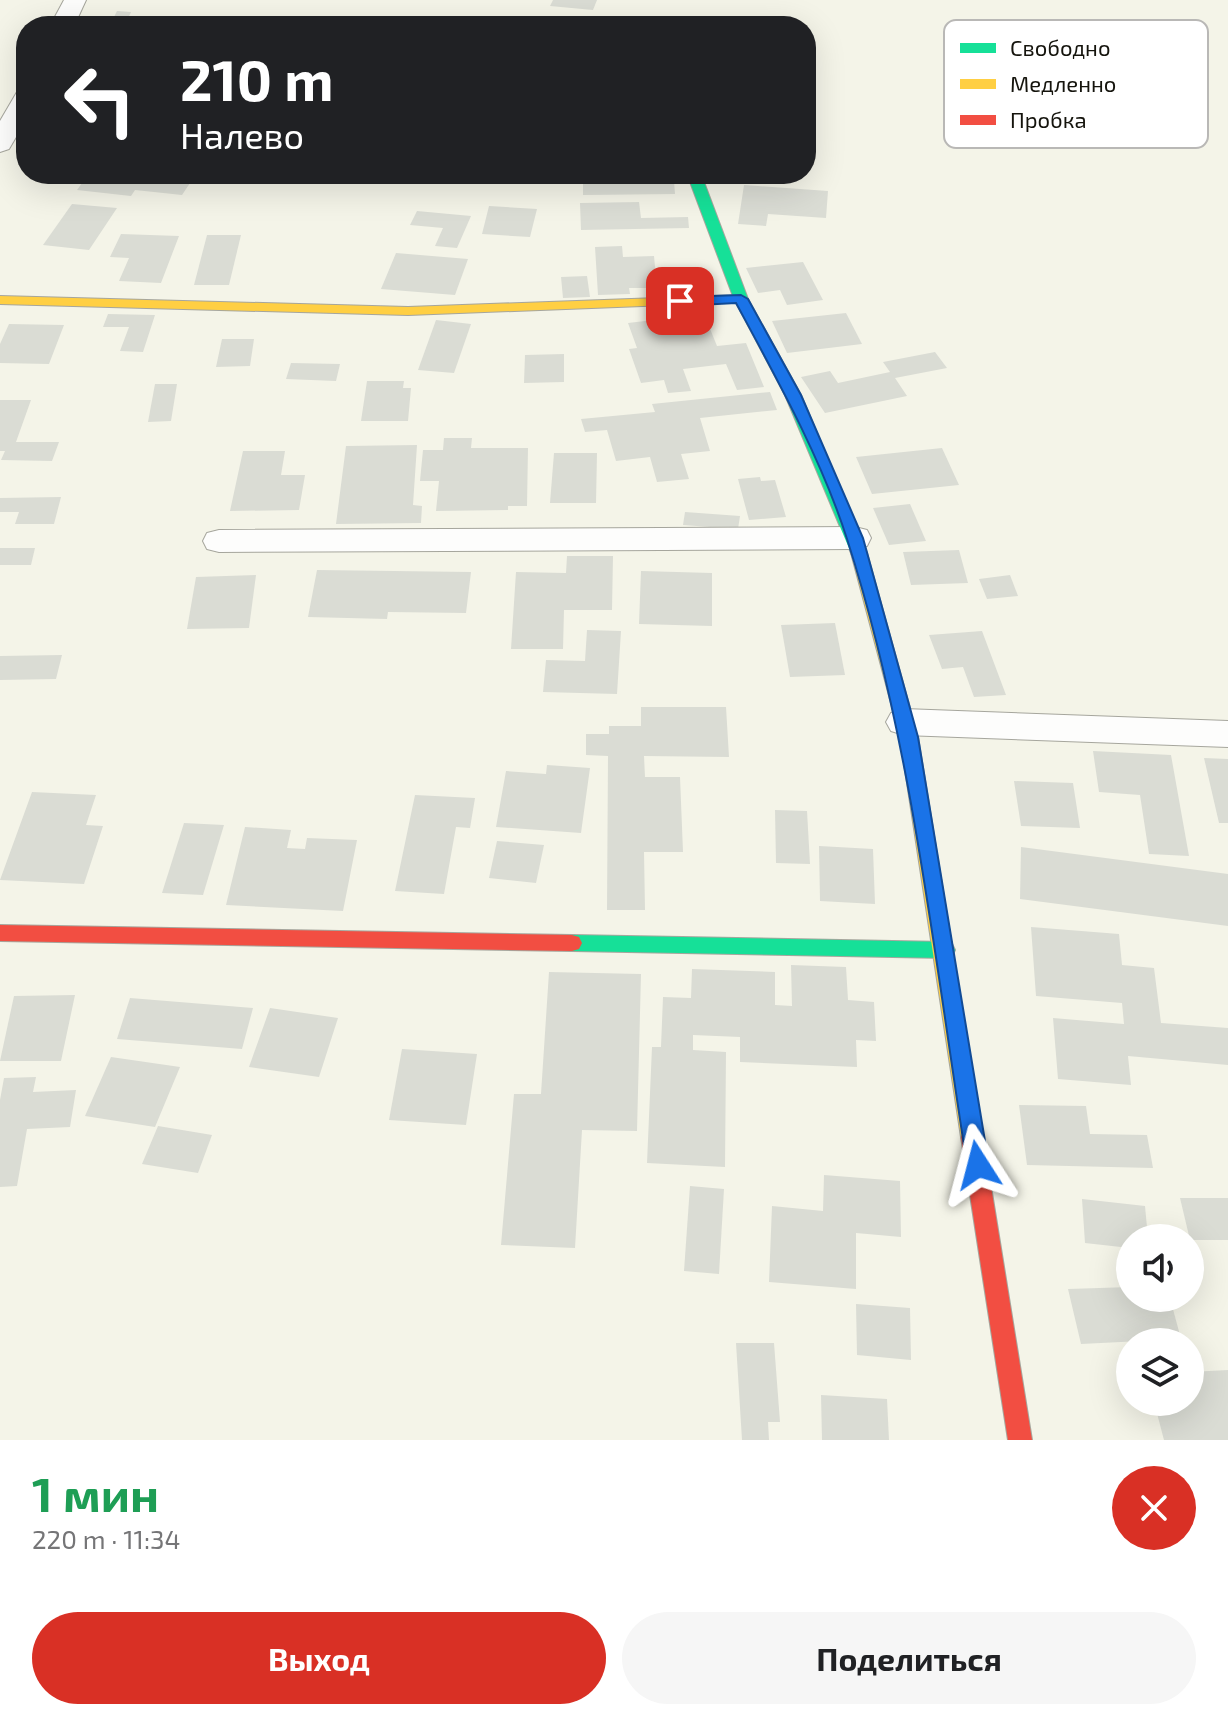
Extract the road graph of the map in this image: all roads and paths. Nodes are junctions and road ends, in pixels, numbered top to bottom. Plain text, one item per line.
1 (15, 104) edge
2 (0, 144) edge
3 (698, 184) edge
4 (741, 299) junction
5 (0, 300) edge
6 (855, 538) junction
7 (219, 541) dead end
8 (904, 722) junction
9 (1228, 734) edge
10 (0, 933) edge
11 (945, 950) junction
12 (1020, 1440) edge

1 - 2 street
3 - 4 street
4 - 5 street
4 - 6 street
6 - 7 street
6 - 8 street
8 - 9 street
8 - 11 street
10 - 11 street
11 - 12 street

